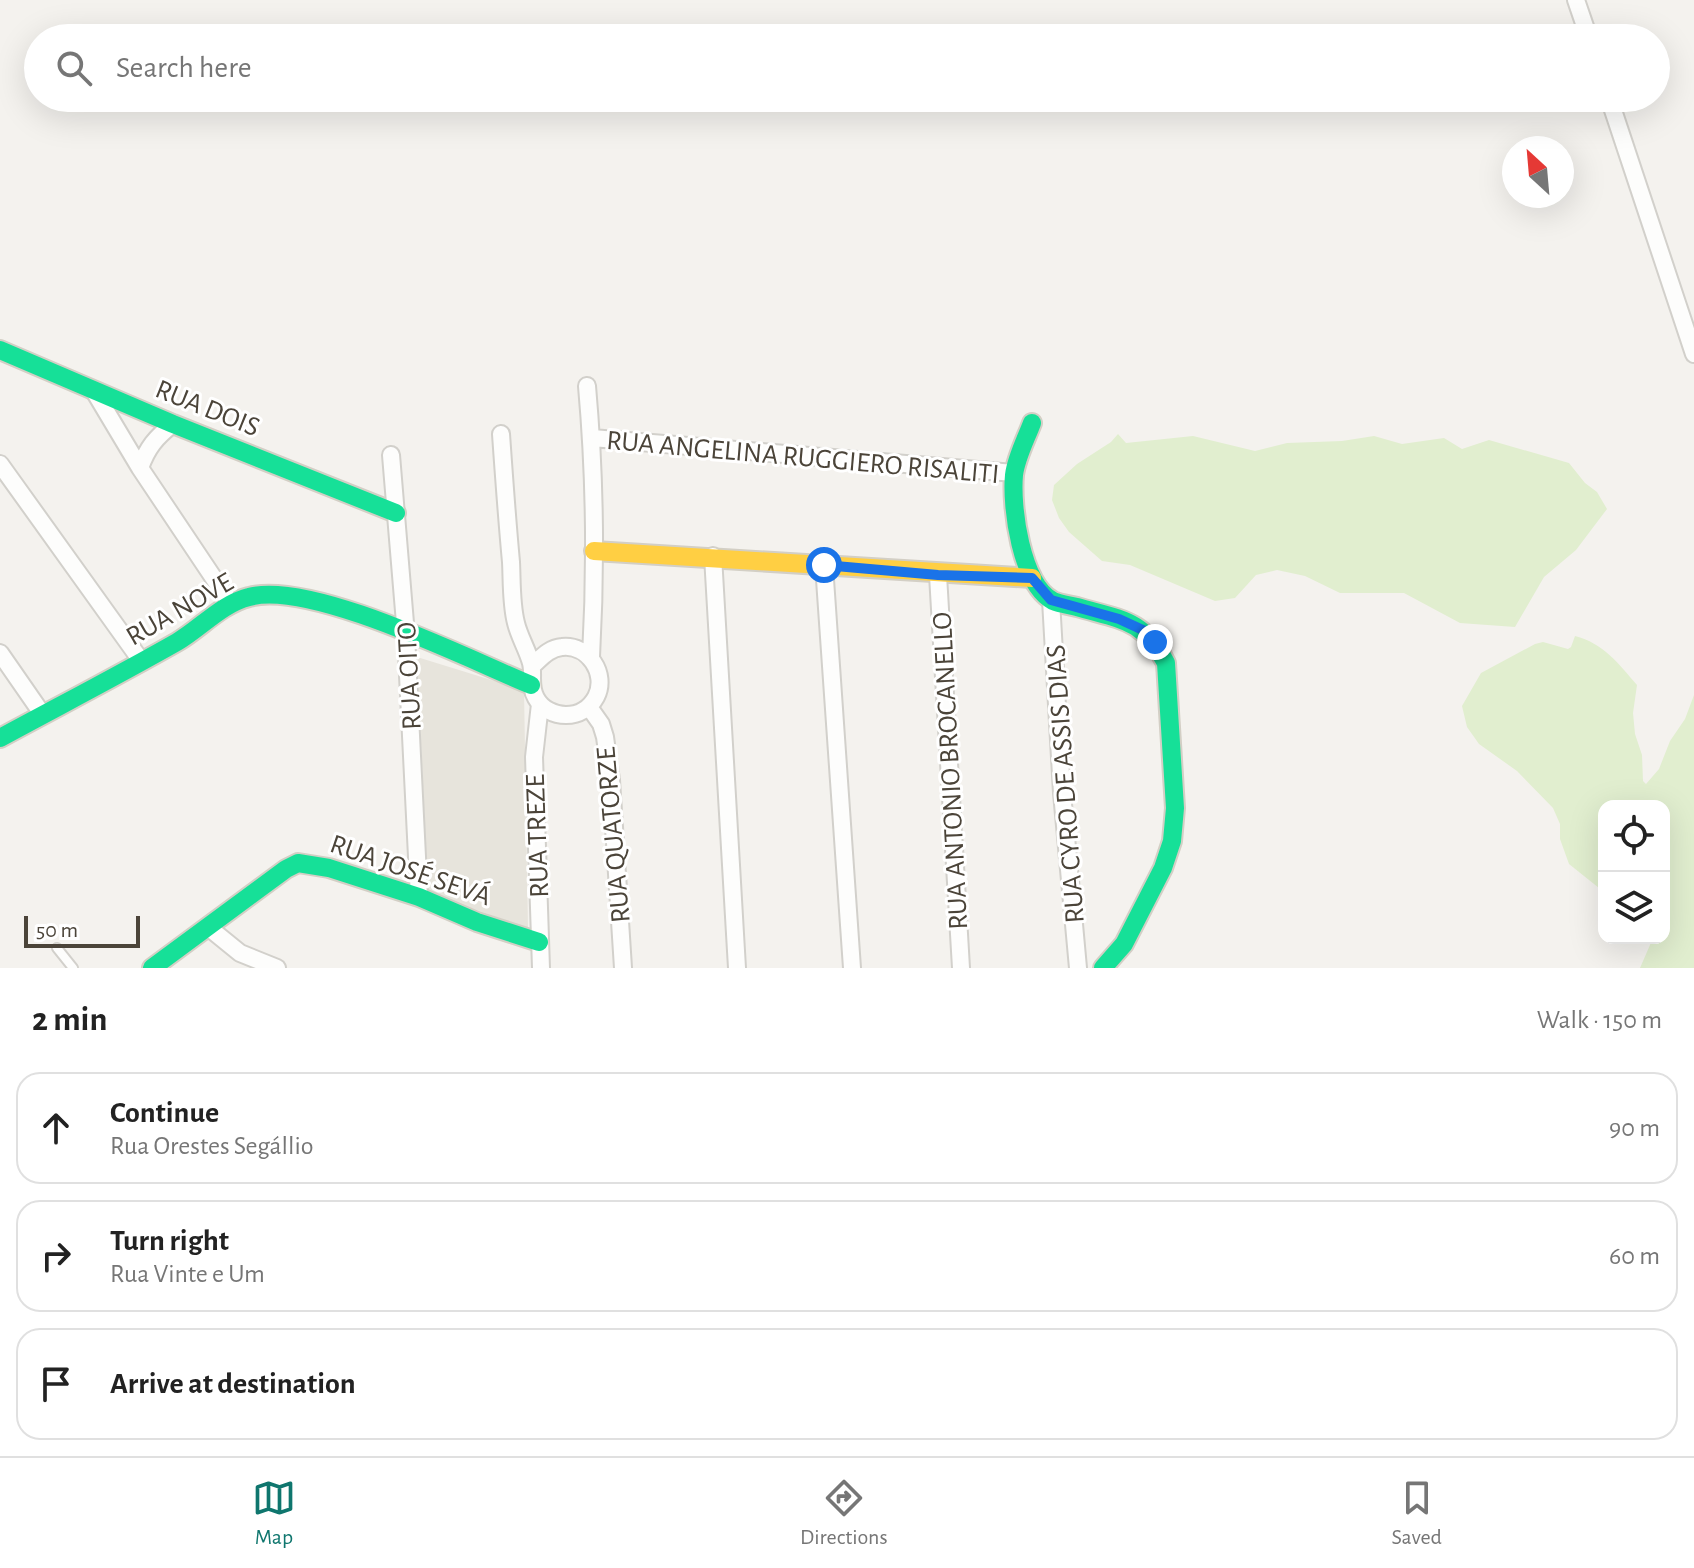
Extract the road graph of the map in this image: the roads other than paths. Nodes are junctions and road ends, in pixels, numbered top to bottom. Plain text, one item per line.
1 (1576, 0) edge
2 (1584, 24) edge
3 (1614, 112) edge
4 (0, 351) edge
5 (1694, 354) edge
6 (587, 386) dead end
7 (94, 391) junction
8 (1032, 423) dead end
9 (173, 424) junction
10 (501, 434) dead end
11 (592, 438) junction
12 (391, 455) dead end
13 (0, 464) edge
14 (140, 468) junction
15 (1014, 473) junction
16 (396, 513) junction
17 (594, 551) junction
18 (713, 556) junction
19 (824, 565) junction
20 (938, 575) junction
21 (1032, 578) junction
22 (1051, 600) junction
23 (231, 604) junction
24 (406, 635) junction
25 (0, 653) edge
26 (591, 657) junction
27 (142, 662) junction
28 (532, 676) junction
29 (540, 704) junction
30 (589, 707) junction
31 (43, 715) junction
32 (0, 738) edge
33 (419, 897) junction
34 (208, 927) junction
35 (539, 942) junction
36 (57, 948) dead end
37 (73, 968) edge
38 (152, 968) edge
39 (277, 968) edge
40 (541, 968) edge
41 (623, 968) edge
42 (737, 968) edge
43 (852, 968) edge
44 (961, 968) edge
45 (1078, 968) edge
46 (1103, 968) edge

1 - 2 street
3 - 5 street
4 - 7 street, RUA DOIS
6 - 11 street
7 - 9 street, RUA DOIS
7 - 14 street
8 - 15 street
9 - 14 street
9 - 16 street, RUA DOIS
10 - 28 street
11 - 15 street, RUA ANGELINA RUGGIERO RISALITI
11 - 17 street
12 - 16 street, RUA OITO
13 - 27 street
14 - 23 street
15 - 21 street
16 - 24 street, RUA OITO
17 - 18 street
17 - 26 street
18 - 19 street
18 - 42 street
19 - 20 street
19 - 43 street
20 - 21 street
20 - 44 street, RUA ANTONIO BROCANELLO
21 - 22 street
22 - 45 street, RUA CYRO DE ASSIS DIAS
22 - 46 street
23 - 24 street, RUA NOVE
23 - 27 street, RUA NOVE
24 - 28 street, RUA NOVE
24 - 33 street, RUA OITO
25 - 31 street
26 - 28 street
26 - 30 street
27 - 31 street, RUA NOVE
28 - 29 street
29 - 30 street
29 - 35 street, RUA TREZE
30 - 41 street, RUA QUATORZE
31 - 32 street, RUA NOVE
33 - 34 street, RUA JOSÉ SEVÁ
33 - 35 street, RUA JOSÉ SEVÁ
34 - 38 street, RUA JOSÉ SEVÁ
34 - 39 street
35 - 40 street, RUA TREZE
36 - 37 lane

